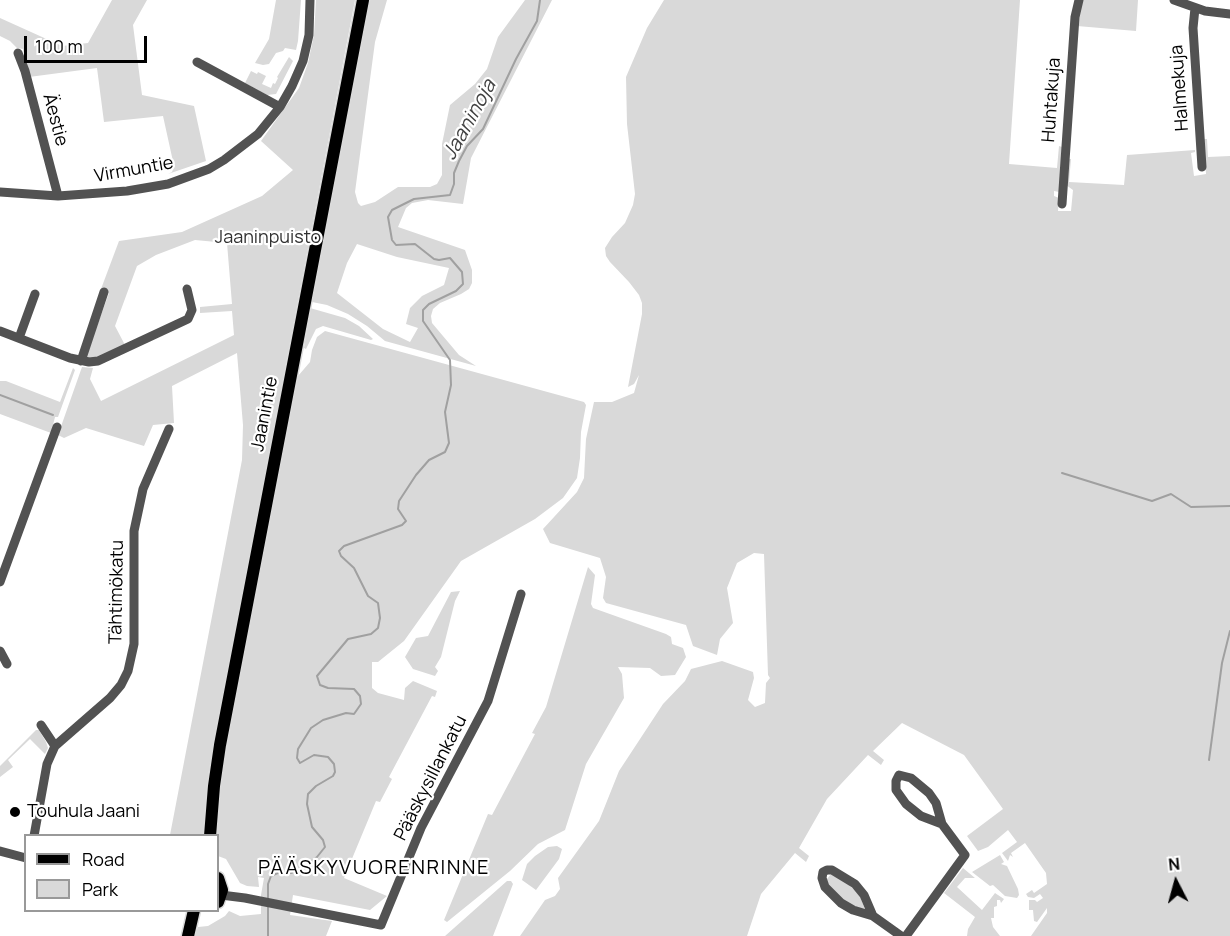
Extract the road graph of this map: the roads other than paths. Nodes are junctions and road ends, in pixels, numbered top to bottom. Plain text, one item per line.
1 (310, 0) edge
2 (363, 0) edge
3 (1078, 0) edge
4 (1174, 0) edge
5 (1195, 8) junction
6 (1230, 14) edge
7 (18, 53) dead end
8 (196, 62) dead end
9 (280, 107) junction
10 (1202, 167) dead end
11 (0, 192) edge
12 (58, 196) junction
13 (1062, 204) dead end
14 (187, 289) dead end
15 (104, 292) dead end
16 (35, 294) dead end
17 (0, 331) edge
18 (19, 338) junction
19 (81, 361) junction
20 (57, 427) dead end
21 (169, 429) dead end
22 (0, 582) edge
23 (521, 594) dead end
24 (0, 651) edge
25 (7, 664) dead end
26 (41, 725) dead end
27 (55, 746) junction
28 (942, 824) junction
29 (34, 834) edge
30 (210, 834) edge
31 (0, 851) edge
32 (24, 857) edge
33 (219, 880) edge
34 (219, 899) edge
35 (194, 912) edge
36 (873, 916) junction
37 (188, 936) edge
38 (901, 936) edge
39 (906, 936) edge

1 - 9 street, Virmuntie
2 - 30 main road, Jaanintie
3 - 13 street, Huhtakuja
4 - 5 street
5 - 6 street
5 - 10 street, Halmekuja
7 - 12 street, Äestie
8 - 9 street
9 - 12 street, Virmuntie
11 - 12 street, Virmuntie
14 - 19 street
15 - 19 street
16 - 18 street
17 - 18 street
18 - 19 street
20 - 22 street
21 - 27 street, Tähtimökatu
23 - 34 street, Pääskysillankatu
24 - 25 street
26 - 27 street
27 - 29 street, Tähtimökatu
28 - 28 street
28 - 39 street
31 - 32 street
33 - 34 main road
35 - 37 main road
36 - 36 street
36 - 38 street

